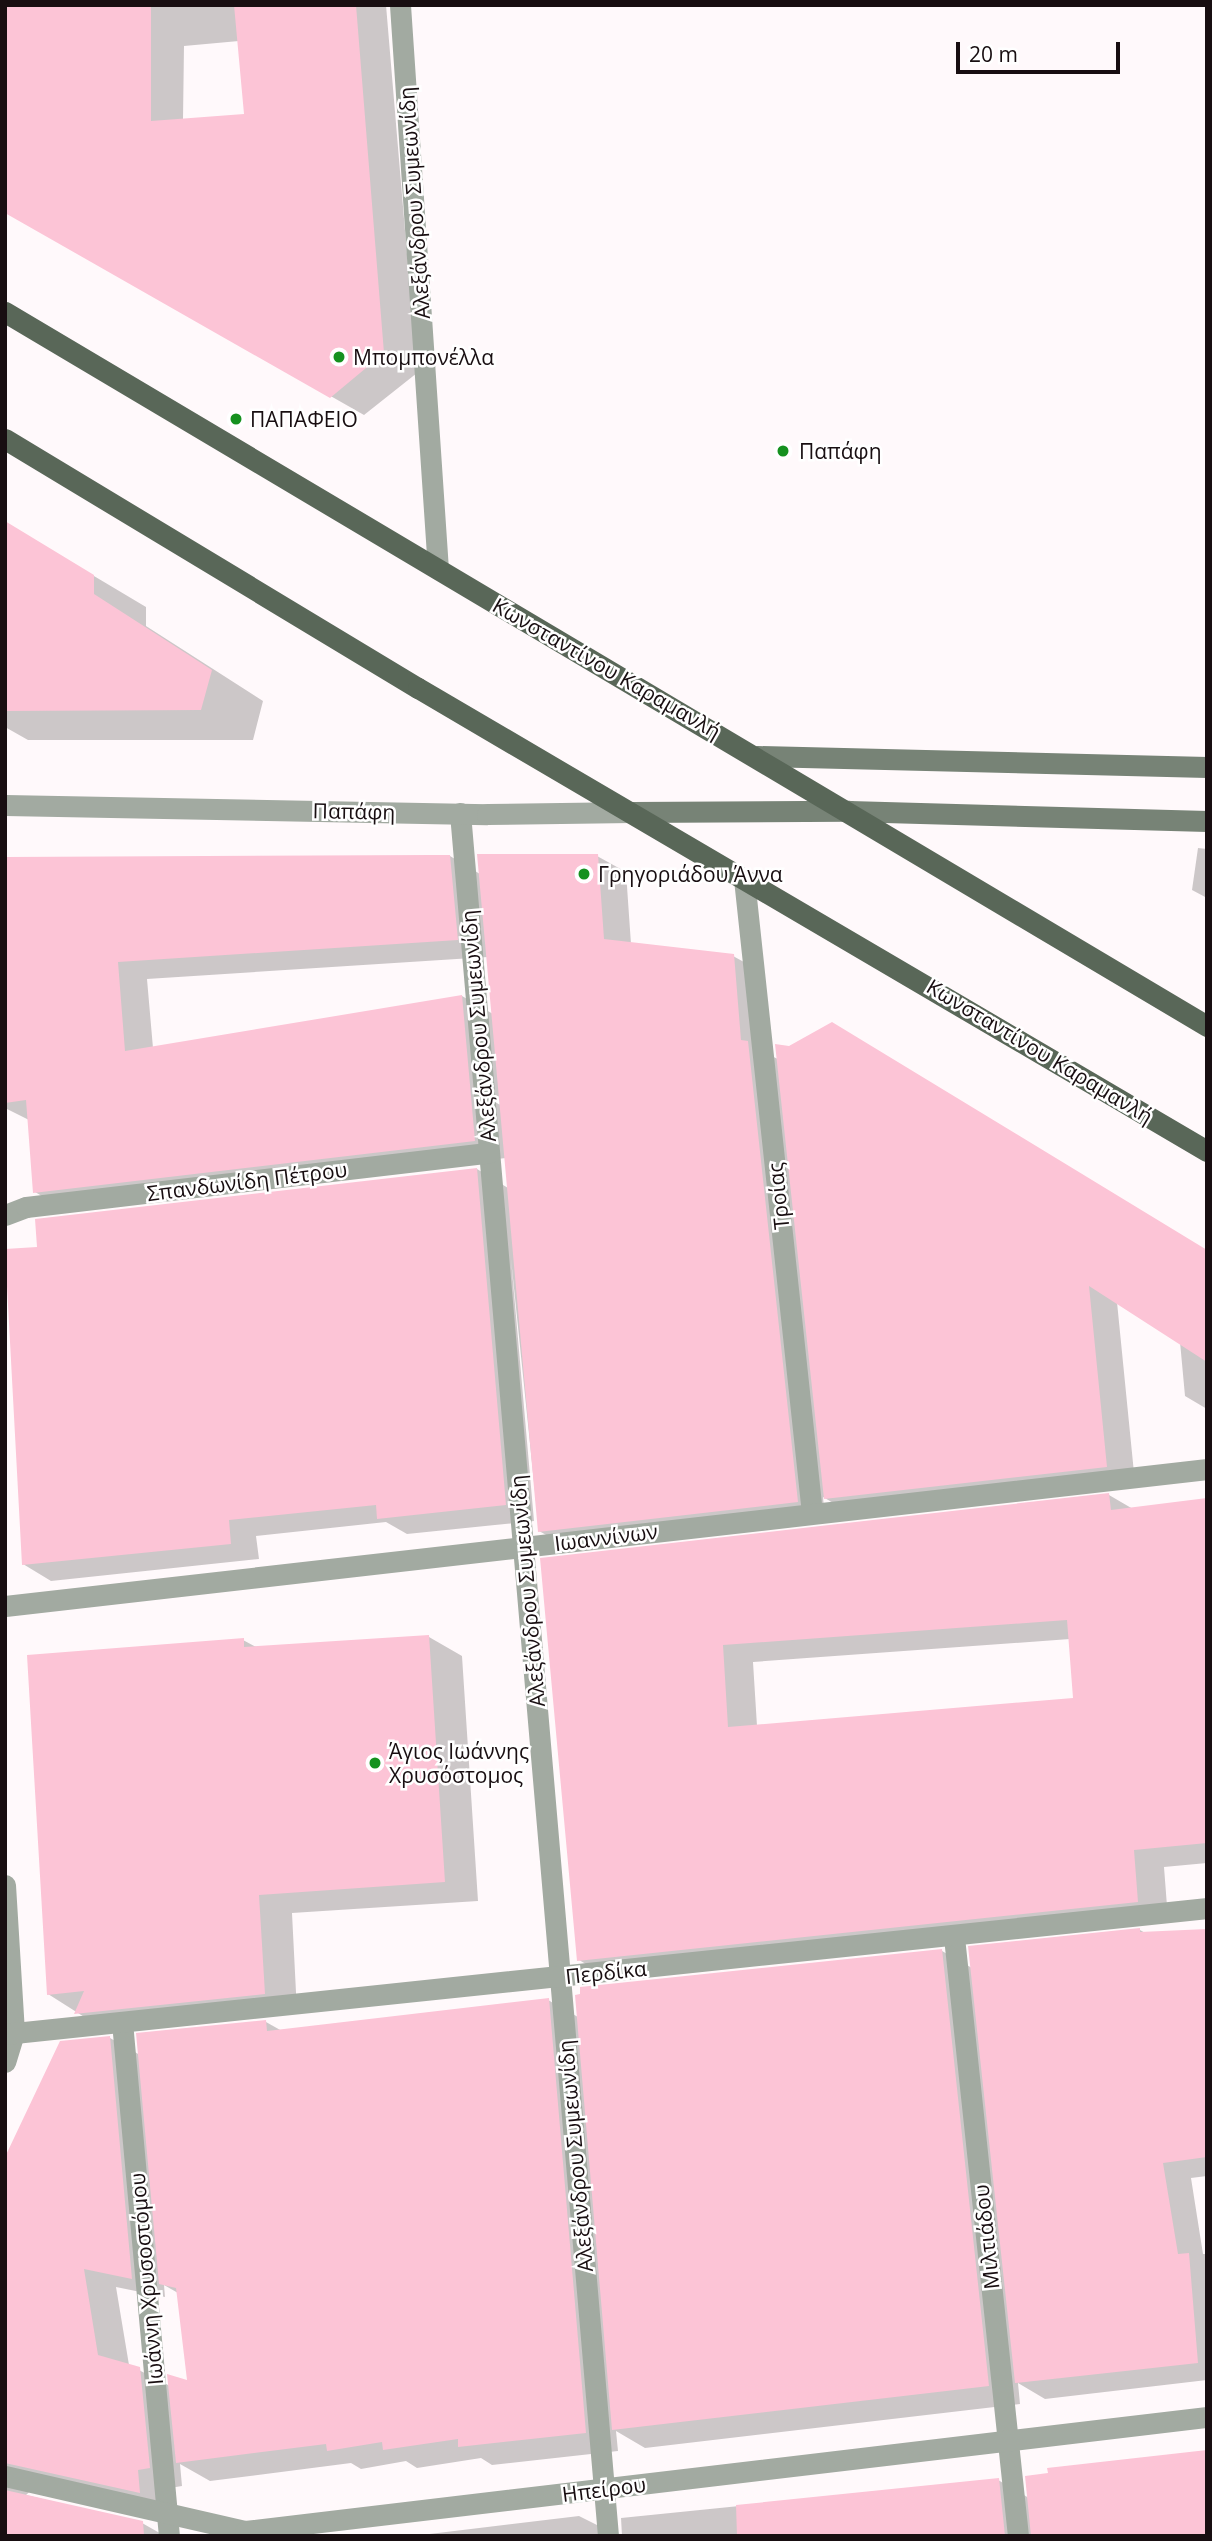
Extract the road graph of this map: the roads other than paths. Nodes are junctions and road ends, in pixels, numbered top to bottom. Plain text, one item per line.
1 (400, 5) edge
2 (5, 312) edge
3 (5, 439) edge
4 (438, 569) junction
5 (757, 756) junction
6 (1207, 767) edge
7 (5, 805) edge
8 (849, 811) junction
9 (632, 812) junction
10 (460, 813) junction
11 (1207, 821) edge
12 (744, 879) junction
13 (1207, 1026) edge
14 (1207, 1151) edge
15 (489, 1153) junction
16 (5, 1215) edge
17 (1207, 1469) edge
18 (812, 1513) junction
19 (523, 1546) junction
20 (5, 1606) edge
21 (5, 1885) edge
22 (1207, 1908) edge
23 (954, 1937) junction
24 (560, 1977) junction
25 (122, 2022) junction
26 (9, 2034) edge
27 (5, 2062) edge
28 (1207, 2417) edge
29 (1008, 2443) junction
30 (5, 2476) edge
31 (604, 2489) junction
32 (169, 2525) edge
33 (608, 2536) edge
34 (1018, 2536) edge

1 - 4 street, Αλεξάνδρου Συμεωνίδη
2 - 4 main road, Κωνσταντίνου Καραμανλή
3 - 9 main road, Κωνσταντίνου Καραμανλή
4 - 5 main road, Κωνσταντίνου Καραμανλή
5 - 6 main road
5 - 8 main road, Κωνσταντίνου Καραμανλή
7 - 10 street, Παπάφη
8 - 9 main road, Παπάφη
8 - 11 main road, Παπάφη
8 - 13 main road, Κωνσταντίνου Καραμανλή
9 - 10 street, Παπάφη
9 - 12 main road, Κωνσταντίνου Καραμανλή
10 - 15 street, Αλεξάνδρου Συμεωνίδη
12 - 14 main road, Κωνσταντίνου Καραμανλή
12 - 18 street, Τροίας
15 - 16 street, Σπανδωνίδη Πέτρου
15 - 19 street, Αλεξάνδρου Συμεωνίδη
17 - 18 street, Ιωαννίνων
18 - 19 street, Ιωαννίνων
19 - 20 street, Ιωαννίνων
19 - 24 street, Αλεξάνδρου Συμεωνίδη
21 - 26 street
22 - 23 street, Περδίκα
23 - 24 street, Περδίκα
23 - 29 street, Μιλτιάδου
24 - 25 street, Περδίκα
24 - 31 street, Αλεξάνδρου Συμεωνίδη
25 - 26 street, Περδίκα
25 - 32 street, Ιωάννη Χρυσοστόμου
26 - 27 street
28 - 29 street, Ηπείρου
29 - 31 street, Ηπείρου
29 - 34 street, Μιλτιάδου
30 - 32 street, Ηπείρου
31 - 32 street, Ηπείρου
31 - 33 street, Αλεξάνδρου Συμεωνίδη

